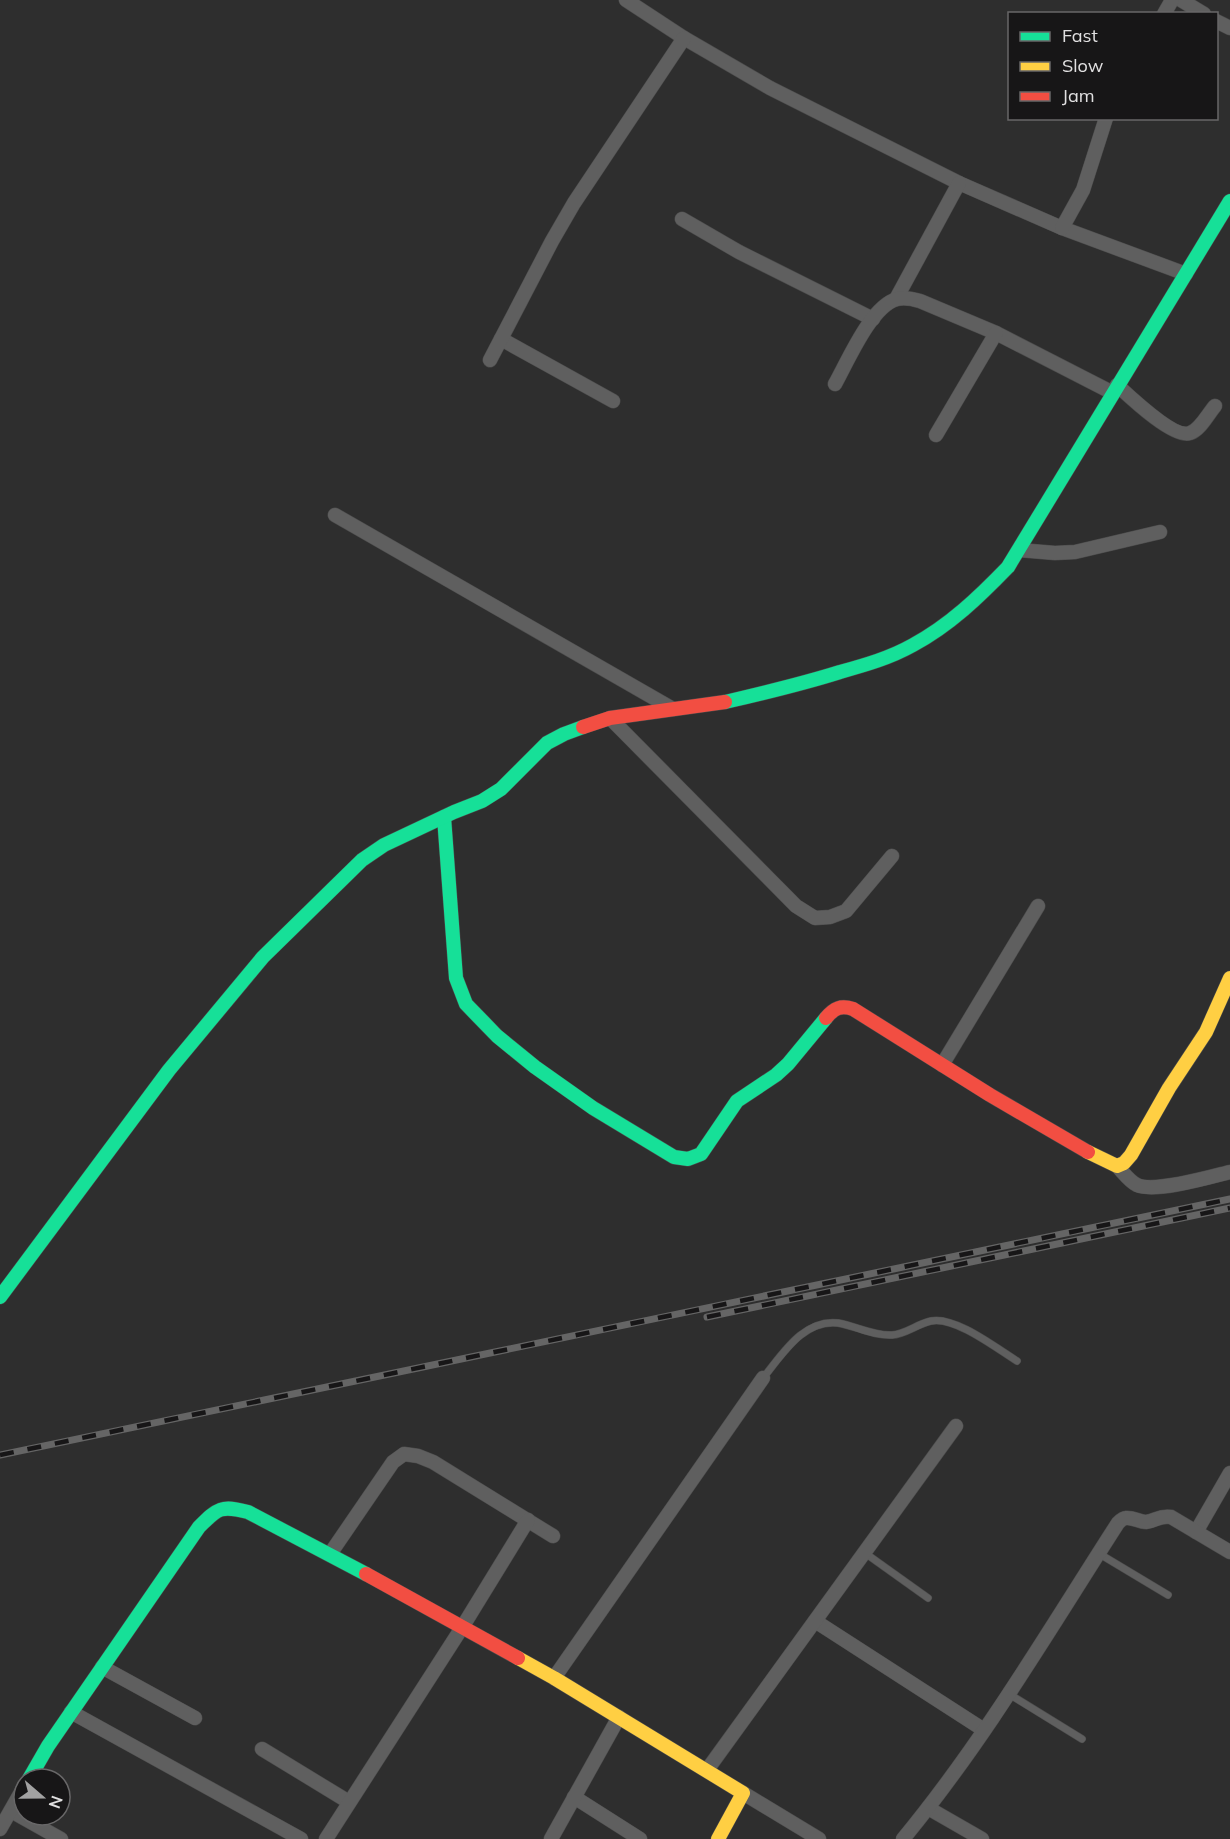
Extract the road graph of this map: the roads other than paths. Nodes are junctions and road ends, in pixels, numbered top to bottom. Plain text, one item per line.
1 (626, 0) edge
2 (1181, 0) edge
3 (1201, 12) edge
4 (684, 38) junction
5 (1105, 120) edge
6 (960, 183) junction
7 (1230, 201) edge
8 (682, 219) dead end
9 (1062, 228) junction
10 (1186, 274) junction
11 (896, 299) junction
12 (873, 319) junction
13 (996, 333) junction
14 (501, 339) junction
15 (490, 360) dead end
16 (835, 384) dead end
17 (1115, 389) junction
18 (614, 400) dead end
19 (1215, 406) dead end
20 (936, 435) dead end
21 (335, 514) dead end
22 (1160, 532) dead end
23 (1019, 550) junction
24 (673, 709) junction
25 (610, 718) junction
26 (444, 817) junction
27 (892, 856) dead end
28 (1038, 906) dead end
29 (1230, 978) edge
30 (942, 1065) junction
31 (1117, 1166) junction
32 (1230, 1172) edge
33 (0, 1297) edge
34 (1017, 1361) dead end
35 (763, 1378) joint
36 (956, 1426) dead end
37 (1230, 1473) edge
38 (528, 1521) junction
39 (1196, 1532) junction
40 (553, 1536) dead end
41 (1230, 1552) edge
42 (865, 1553) junction
43 (1098, 1553) junction
44 (330, 1554) junction
45 (1168, 1595) dead end
46 (928, 1598) dead end
47 (816, 1621) junction
48 (463, 1626) junction
49 (102, 1667) junction
50 (554, 1678) junction
51 (1009, 1694) junction
52 (71, 1712) junction
53 (619, 1717) junction
54 (195, 1718) dead end
55 (984, 1730) junction
56 (1082, 1739) dead end
57 (262, 1749) dead end
58 (36, 1767) edge
59 (707, 1770) junction
60 (743, 1793) junction
61 (574, 1797) junction
62 (349, 1802) junction
63 (928, 1808) junction
64 (11, 1811) joint
65 (339, 1819) junction
66 (0, 1829) edge
67 (61, 1839) edge
68 (301, 1839) edge
69 (326, 1839) edge
70 (333, 1839) edge
71 (551, 1839) edge
72 (640, 1839) edge
73 (718, 1839) edge
74 (819, 1839) edge
75 (903, 1839) edge
76 (982, 1839) edge

1 - 4 street
2 - 3 street
4 - 6 street
4 - 14 street
5 - 9 street
6 - 9 street
6 - 11 street
7 - 10 street
8 - 12 street
9 - 10 street
10 - 17 street
11 - 12 street
11 - 13 street
12 - 16 street
13 - 17 street
13 - 20 street
14 - 15 street
14 - 18 street
17 - 19 street
17 - 23 street
21 - 24 street
22 - 23 street
23 - 24 street
24 - 25 street
25 - 26 street
25 - 27 street
26 - 30 street
26 - 33 street
28 - 30 street
29 - 31 street
30 - 31 street
31 - 32 street
34 - 35 lane
35 - 50 street
36 - 42 street
37 - 39 street
38 - 40 street
38 - 44 street
38 - 48 street
39 - 41 street
39 - 43 street
42 - 46 lane
42 - 47 street
43 - 45 lane
43 - 51 street
44 - 48 street
44 - 49 street
47 - 55 street
47 - 59 street
48 - 50 street
48 - 62 street
49 - 52 street
49 - 54 street
50 - 53 street
51 - 55 street
51 - 56 lane
52 - 58 street
52 - 68 street
53 - 59 street
53 - 61 street
55 - 63 street
57 - 62 street
59 - 60 street
60 - 73 street
60 - 74 street
61 - 71 street
61 - 72 street
62 - 65 street
63 - 75 street
63 - 76 street
64 - 66 street
64 - 67 street
65 - 69 street
65 - 70 street

